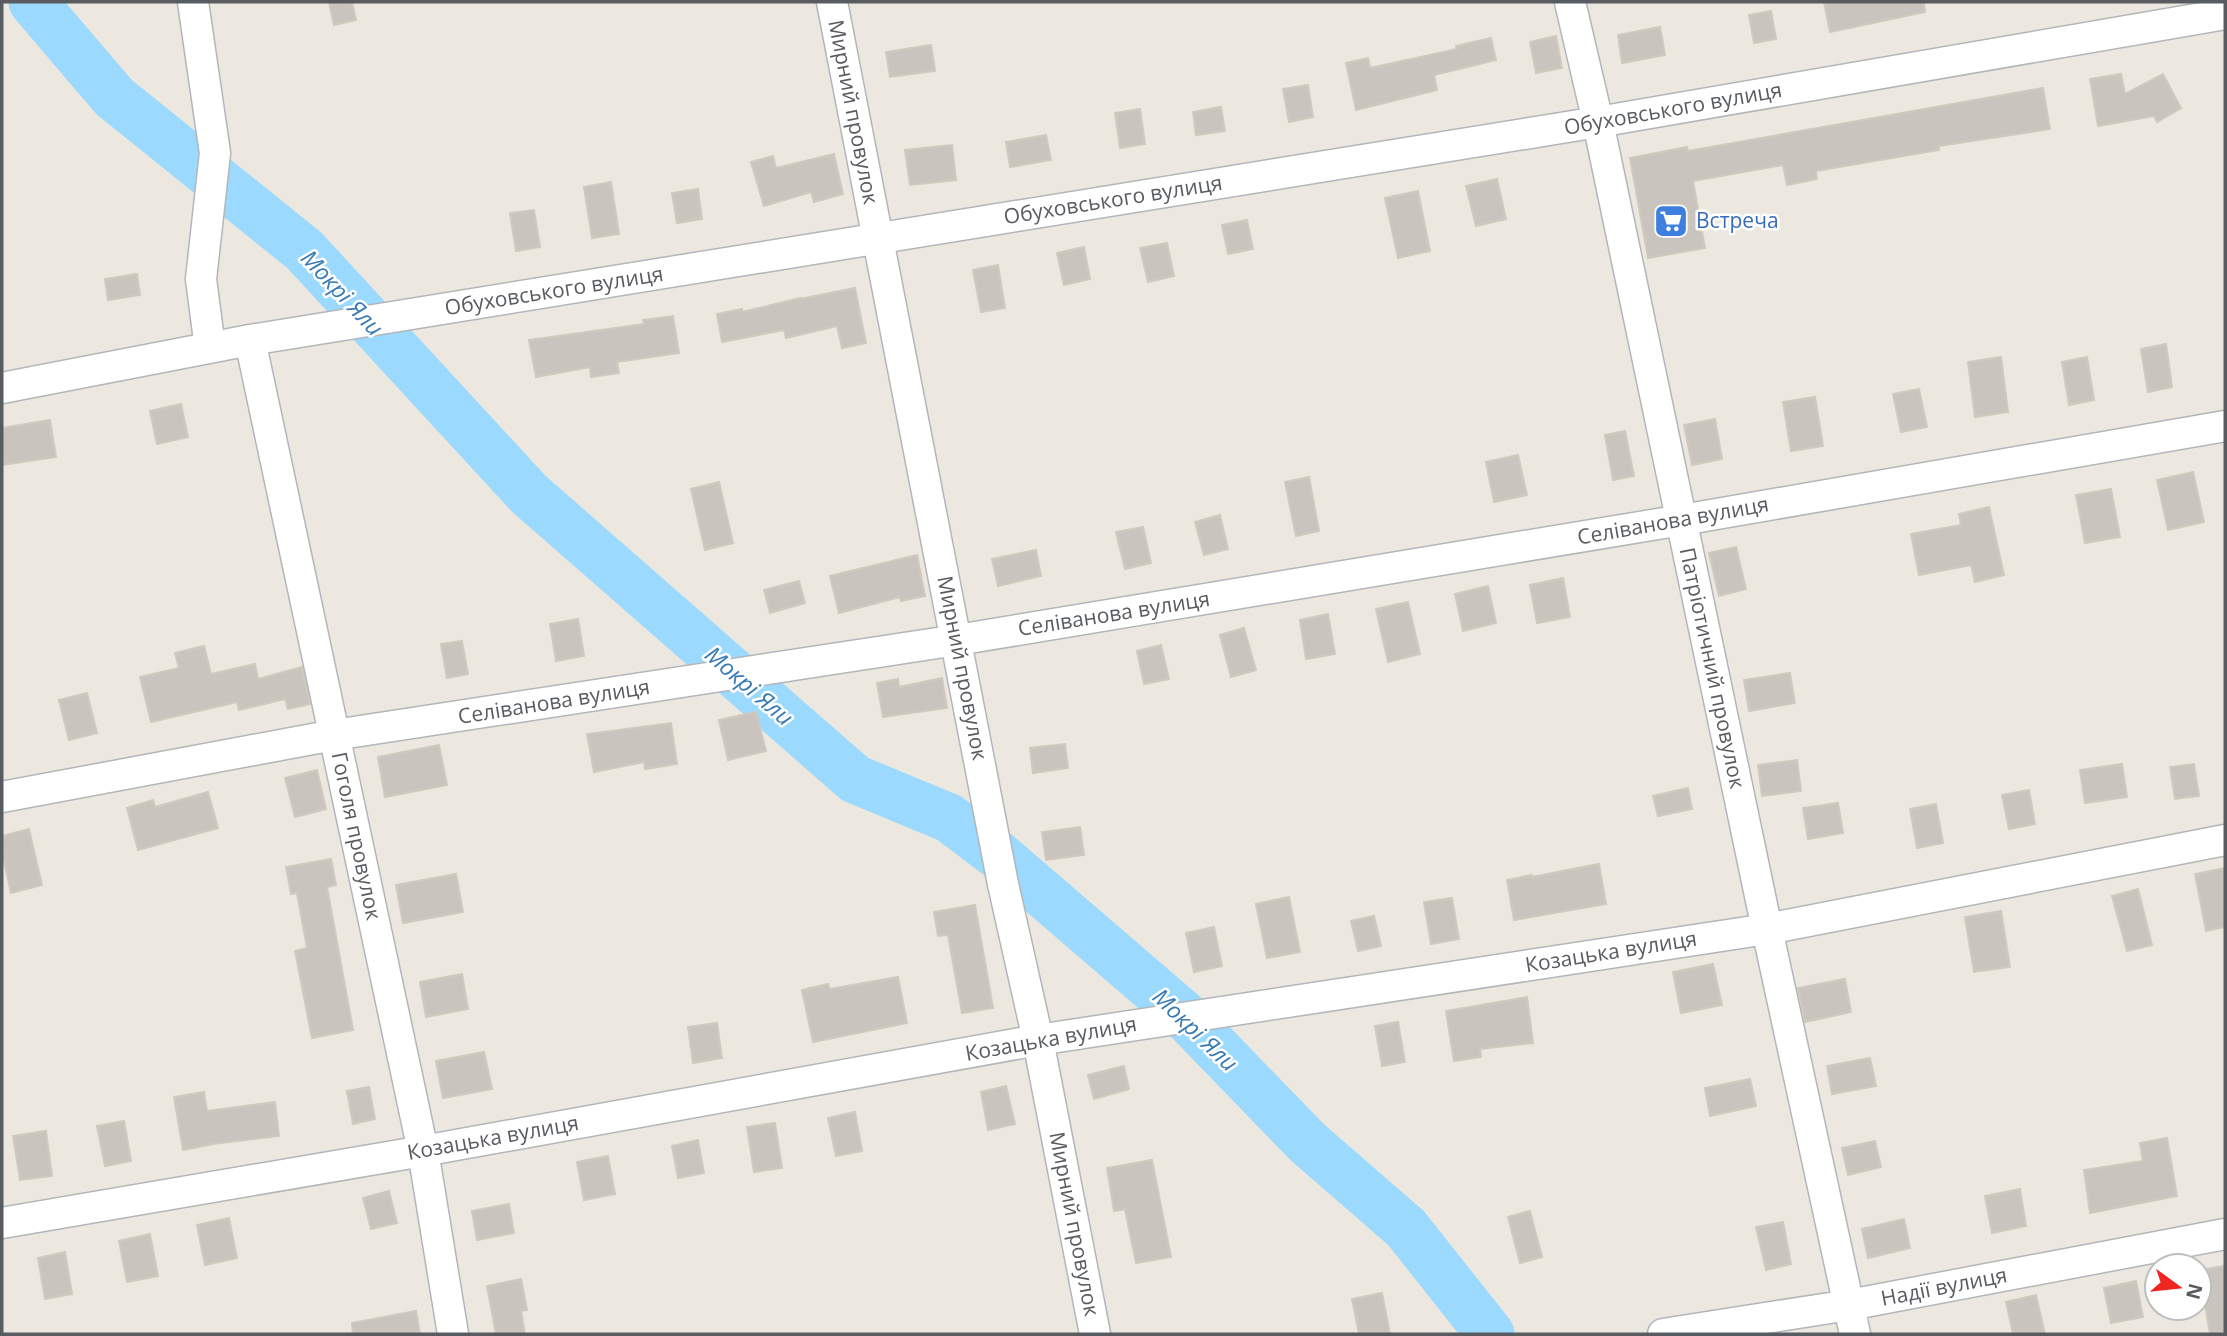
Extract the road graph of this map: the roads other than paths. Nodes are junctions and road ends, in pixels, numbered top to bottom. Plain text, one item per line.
1 (193, 2) edge
2 (832, 2) edge
3 (1570, 2) edge
4 (2225, 14) edge
5 (1598, 122) junction
6 (877, 238) junction
7 (250, 340) junction
8 (210, 348) junction
9 (2, 388) edge
10 (2225, 426) edge
11 (1682, 520) junction
12 (957, 640) junction
13 (334, 735) junction
14 (2, 797) edge
15 (2225, 840) edge
16 (1767, 929) junction
17 (1038, 1040) junction
18 (423, 1150) junction
19 (2, 1223) edge
20 (2225, 1234) edge
21 (1849, 1305) junction
22 (453, 1334) edge
23 (1095, 1334) edge
24 (1663, 1334) edge
25 (1854, 1334) edge

1 - 8 street
2 - 6 street, Мирний провулок
3 - 5 street, Патріотичний провулок
4 - 5 street, Обуховського вулиця
5 - 6 street, Обуховського вулиця
5 - 11 street, Патріотичний провулок
6 - 7 street, Обуховського вулиця
6 - 12 street, Мирний провулок
7 - 8 street, Обуховського вулиця
7 - 13 street, Гоголя провулок
8 - 9 street, Обуховського вулиця
10 - 11 street, Селіванова вулиця
11 - 12 street, Селіванова вулиця
11 - 16 street, Патріотичний провулок
12 - 13 street, Селіванова вулиця
12 - 17 street, Мирний провулок
13 - 14 street, Селіванова вулиця
13 - 18 street, Гоголя провулок
15 - 16 street, Козацька вулиця
16 - 17 street, Козацька вулиця
16 - 21 street, Патріотичний провулок
17 - 18 street, Козацька вулиця
17 - 23 street, Мирний провулок
18 - 19 street, Козацька вулиця
18 - 22 street, Гоголя провулок
20 - 21 street, Надії вулиця
21 - 24 street, Надії вулиця
21 - 25 street, Патріотичний провулок

